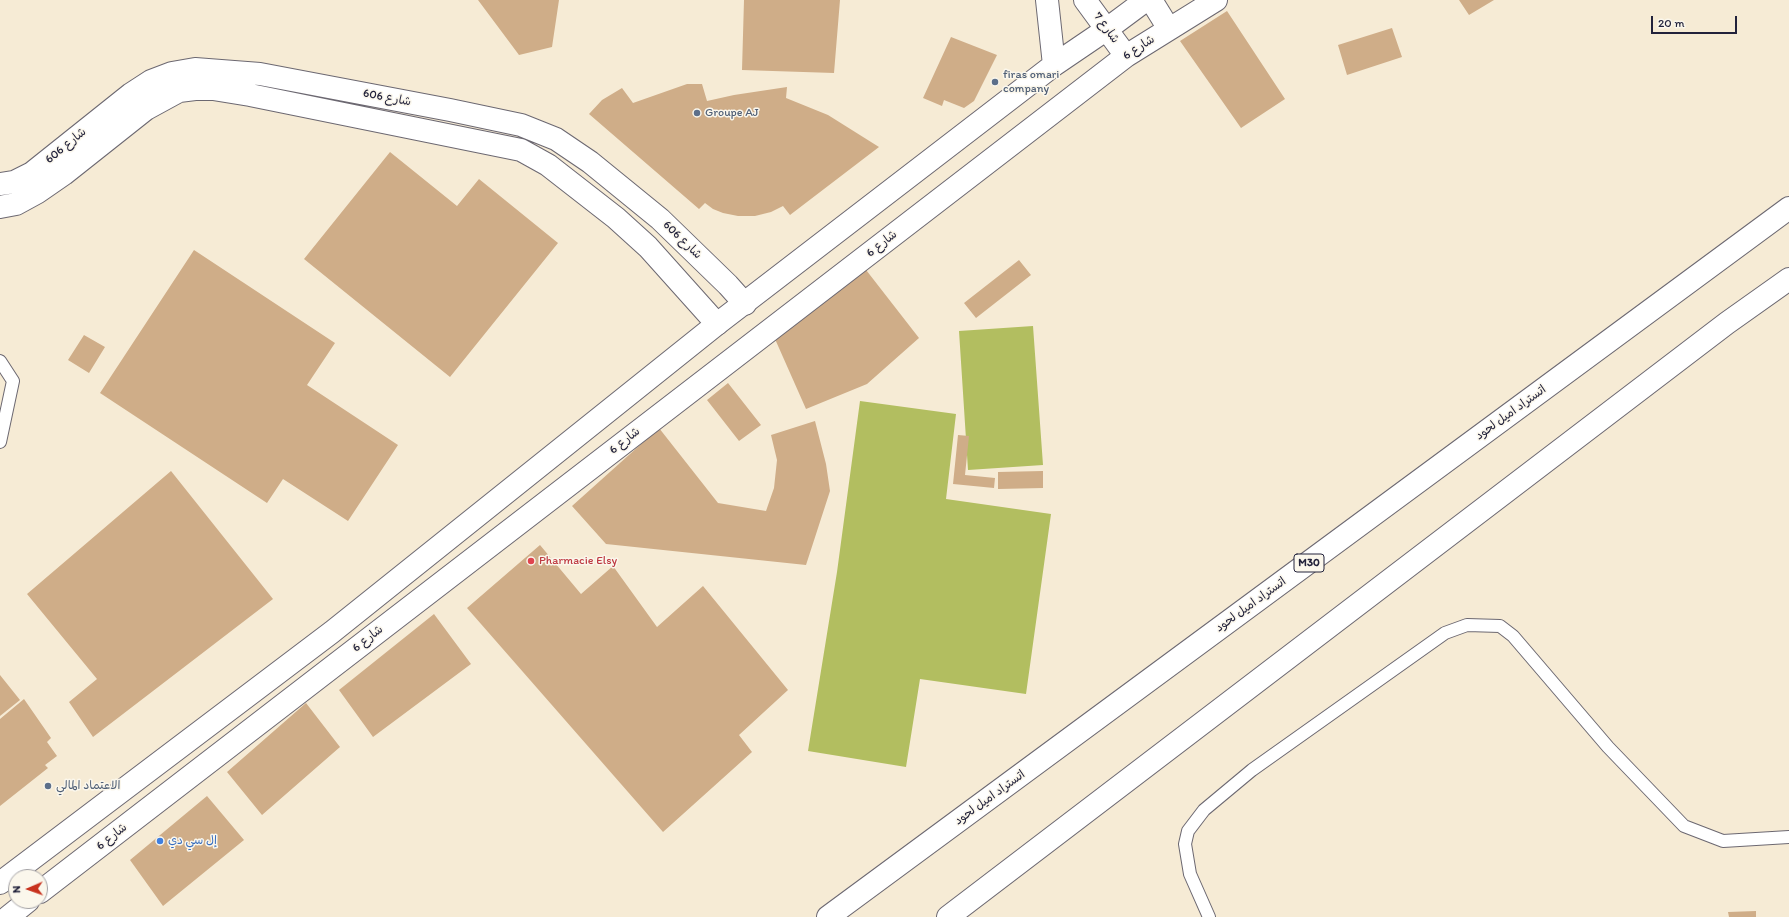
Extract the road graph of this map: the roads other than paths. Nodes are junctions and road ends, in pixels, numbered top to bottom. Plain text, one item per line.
1 (1047, 0) edge
2 (1085, 0) edge
3 (1146, 0) edge
4 (1151, 0) edge
5 (1216, 0) edge
6 (1107, 29) junction
7 (1169, 29) junction
8 (1126, 56) junction
9 (1054, 65) junction
10 (176, 82) junction
11 (0, 184) edge
12 (0, 207) edge
13 (1789, 208) edge
14 (1789, 279) edge
15 (745, 304) junction
16 (717, 324) junction
17 (0, 361) edge
18 (0, 442) edge
19 (1789, 837) edge
20 (0, 883) edge
21 (48, 886) edge
22 (18, 909) edge
23 (8, 917) edge
24 (828, 917) edge
25 (948, 917) edge
26 (1209, 917) edge

1 - 9 main road
2 - 6 main road, شارع 7
3 - 6 main road
4 - 7 main road
5 - 7 main road, شارع 6
6 - 8 main road, شارع 7
6 - 9 main road
7 - 8 main road, شارع 6
8 - 21 main road, شارع 6
9 - 15 main road
10 - 11 main road, شارع 606
10 - 12 main road, شارع 606
10 - 15 main road, شارع 606
10 - 16 main road, شارع 606
13 - 24 main road, اتستراد اميل لحود / M30
14 - 25 main road
15 - 16 main road
16 - 20 main road
17 - 18 lane
19 - 26 lane
22 - 23 main road

